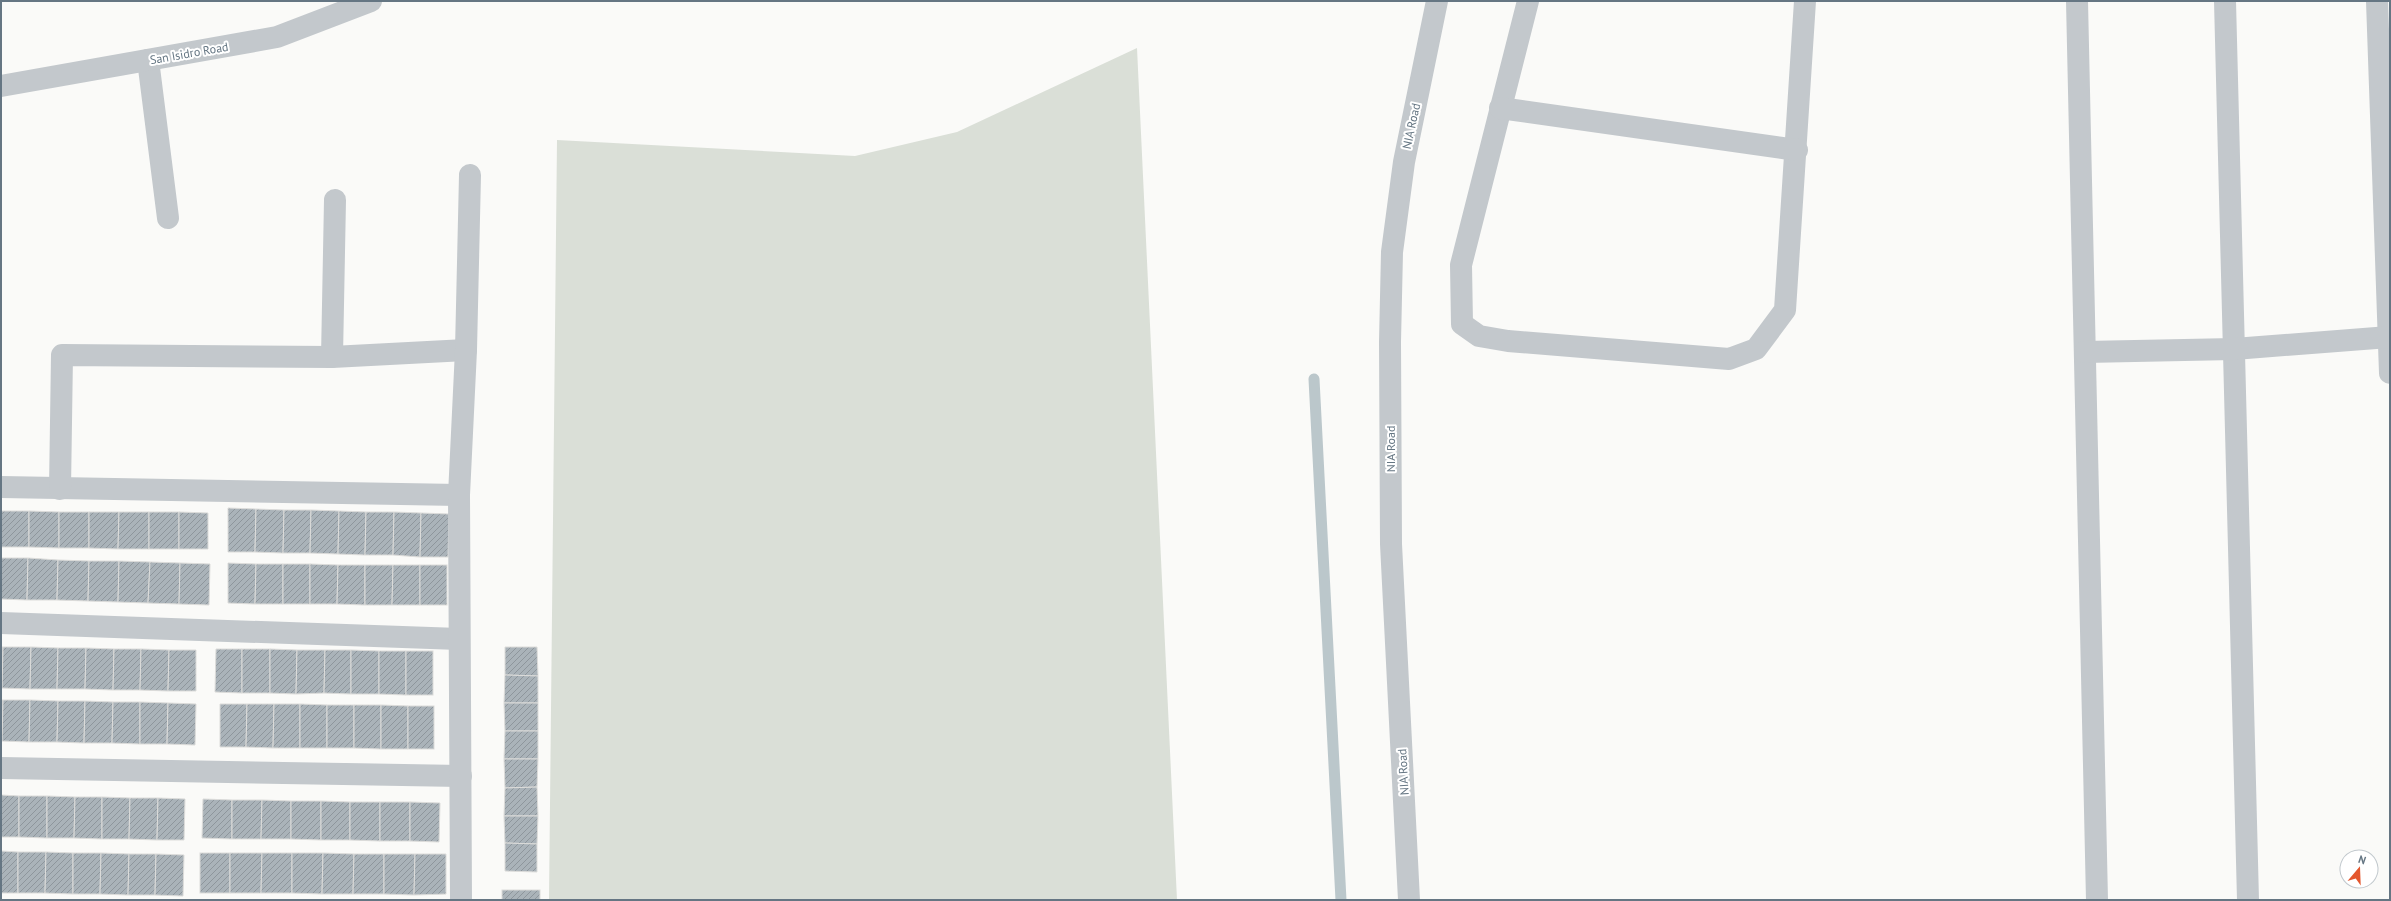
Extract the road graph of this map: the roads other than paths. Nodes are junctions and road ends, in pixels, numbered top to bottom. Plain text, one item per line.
1 (371, 1) edge
2 (1437, 1) edge
3 (1528, 1) edge
4 (1805, 1) edge
5 (2077, 1) edge
6 (2224, 1) edge
7 (2377, 1) edge
8 (148, 60) junction
9 (1, 86) edge
10 (1500, 108) junction
11 (1797, 150) junction
12 (470, 175) dead end
13 (336, 200) dead end
14 (168, 218) dead end
15 (2389, 337) edge
16 (2234, 348) junction
17 (466, 350) junction
18 (2085, 352) junction
19 (332, 357) junction
20 (2390, 373) edge
21 (1, 487) edge
22 (60, 489) junction
23 (459, 495) junction
24 (1, 623) edge
25 (459, 639) junction
26 (1, 768) edge
27 (461, 776) junction
28 (461, 900) edge
29 (1409, 900) edge
30 (2097, 900) edge
31 (2248, 900) edge

1 - 8 street, San Isidro Road
2 - 29 street, NIA Road
3 - 10 street
4 - 11 street
5 - 18 street
6 - 16 street
7 - 15 street
8 - 9 street, San Isidro Road
8 - 14 street
10 - 11 street
10 - 11 street
12 - 17 street
13 - 19 street
15 - 16 street
15 - 20 street
16 - 18 street
16 - 31 street
17 - 19 street
17 - 23 street
18 - 30 street
19 - 22 street
21 - 22 street
22 - 23 street
23 - 25 street
24 - 25 street
25 - 27 street
26 - 27 street
27 - 28 street

